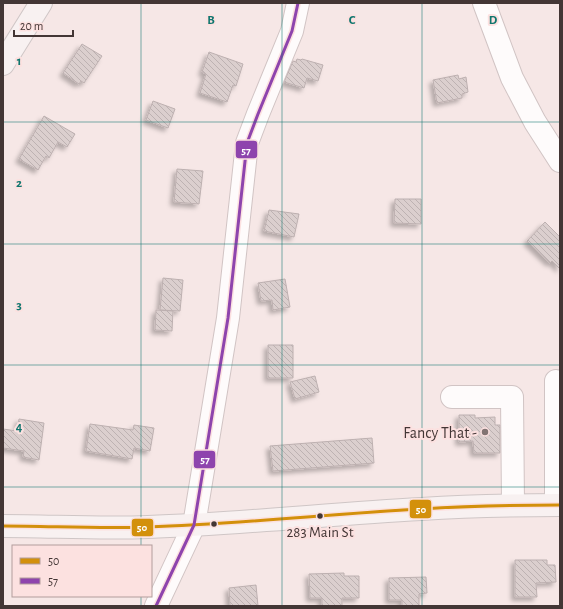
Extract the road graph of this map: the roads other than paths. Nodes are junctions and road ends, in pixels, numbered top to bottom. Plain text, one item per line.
1 (41, 3) edge
2 (298, 3) edge
3 (484, 3) edge
4 (3, 64) edge
5 (560, 161) edge
6 (556, 381) dead end
7 (452, 397) dead end
8 (513, 505) junction
9 (558, 505) edge
10 (194, 525) junction
11 (3, 526) edge
12 (156, 606) edge

1 - 4 main road
2 - 10 street
3 - 5 street
6 - 9 street
7 - 8 street
8 - 9 main road
8 - 10 main road
10 - 11 main road
10 - 12 street

